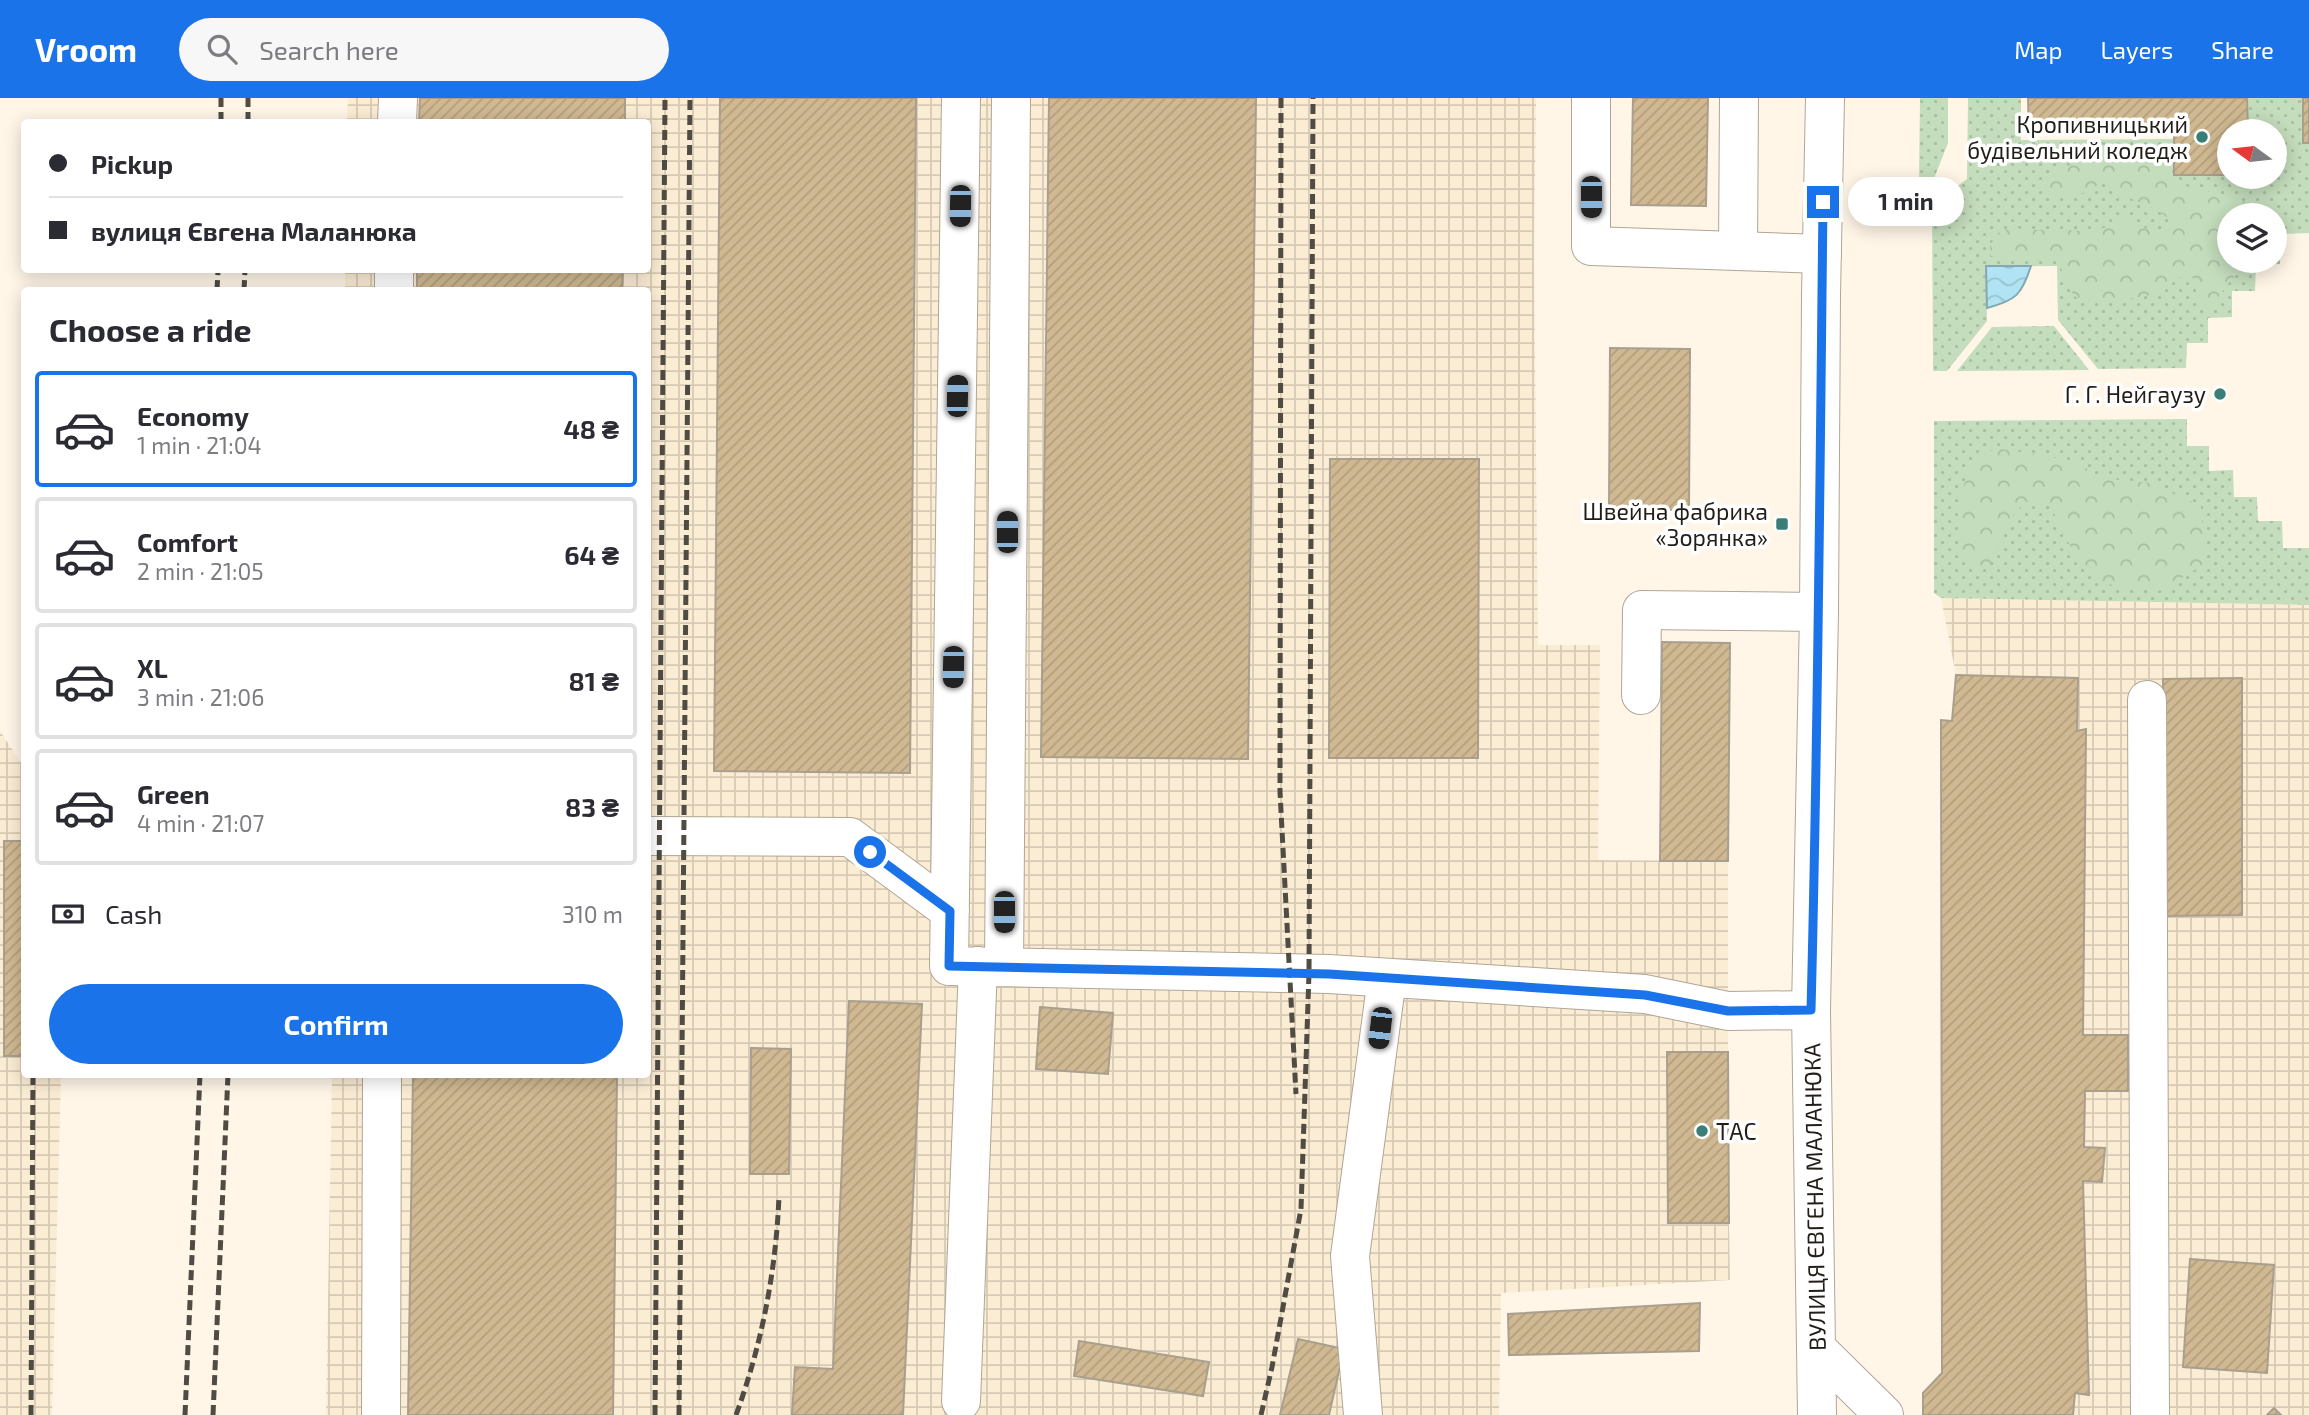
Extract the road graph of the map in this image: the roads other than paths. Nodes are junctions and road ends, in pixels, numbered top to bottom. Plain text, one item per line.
1 (398, 98) edge
2 (961, 98) edge
3 (1011, 98) edge
4 (1591, 98) edge
5 (1739, 98) edge
6 (1825, 98) edge
7 (397, 119) edge
8 (1738, 251) junction
9 (1822, 254) junction
10 (1819, 612) junction
11 (1641, 695) dead end
12 (2147, 700) dead end
13 (651, 836) edge
14 (950, 911) junction
15 (991, 966) junction
16 (1387, 978) junction
17 (1811, 1010) junction
18 (382, 1078) edge
19 (1816, 1348) junction
20 (961, 1401) dead end
21 (381, 1415) edge
22 (1363, 1415) edge
23 (1817, 1415) edge
24 (1884, 1415) edge
25 (2150, 1415) edge

1 - 7 main road
2 - 14 main road
3 - 15 main road
4 - 8 main road
5 - 8 main road
6 - 9 main road, ВУЛИЦЯ ЄВГЕНА МАЛАНЮКА
8 - 9 main road
9 - 10 main road, ВУЛИЦЯ ЄВГЕНА МАЛАНЮКА
10 - 11 main road
10 - 17 main road, ВУЛИЦЯ ЄВГЕНА МАЛАНЮКА
12 - 25 main road
13 - 14 main road
14 - 15 main road
15 - 16 main road
15 - 20 main road
16 - 17 main road
16 - 22 main road
17 - 19 main road, ВУЛИЦЯ ЄВГЕНА МАЛАНЮКА
18 - 21 main road
19 - 23 main road, ВУЛИЦЯ ЄВГЕНА МАЛАНЮКА
19 - 24 main road

